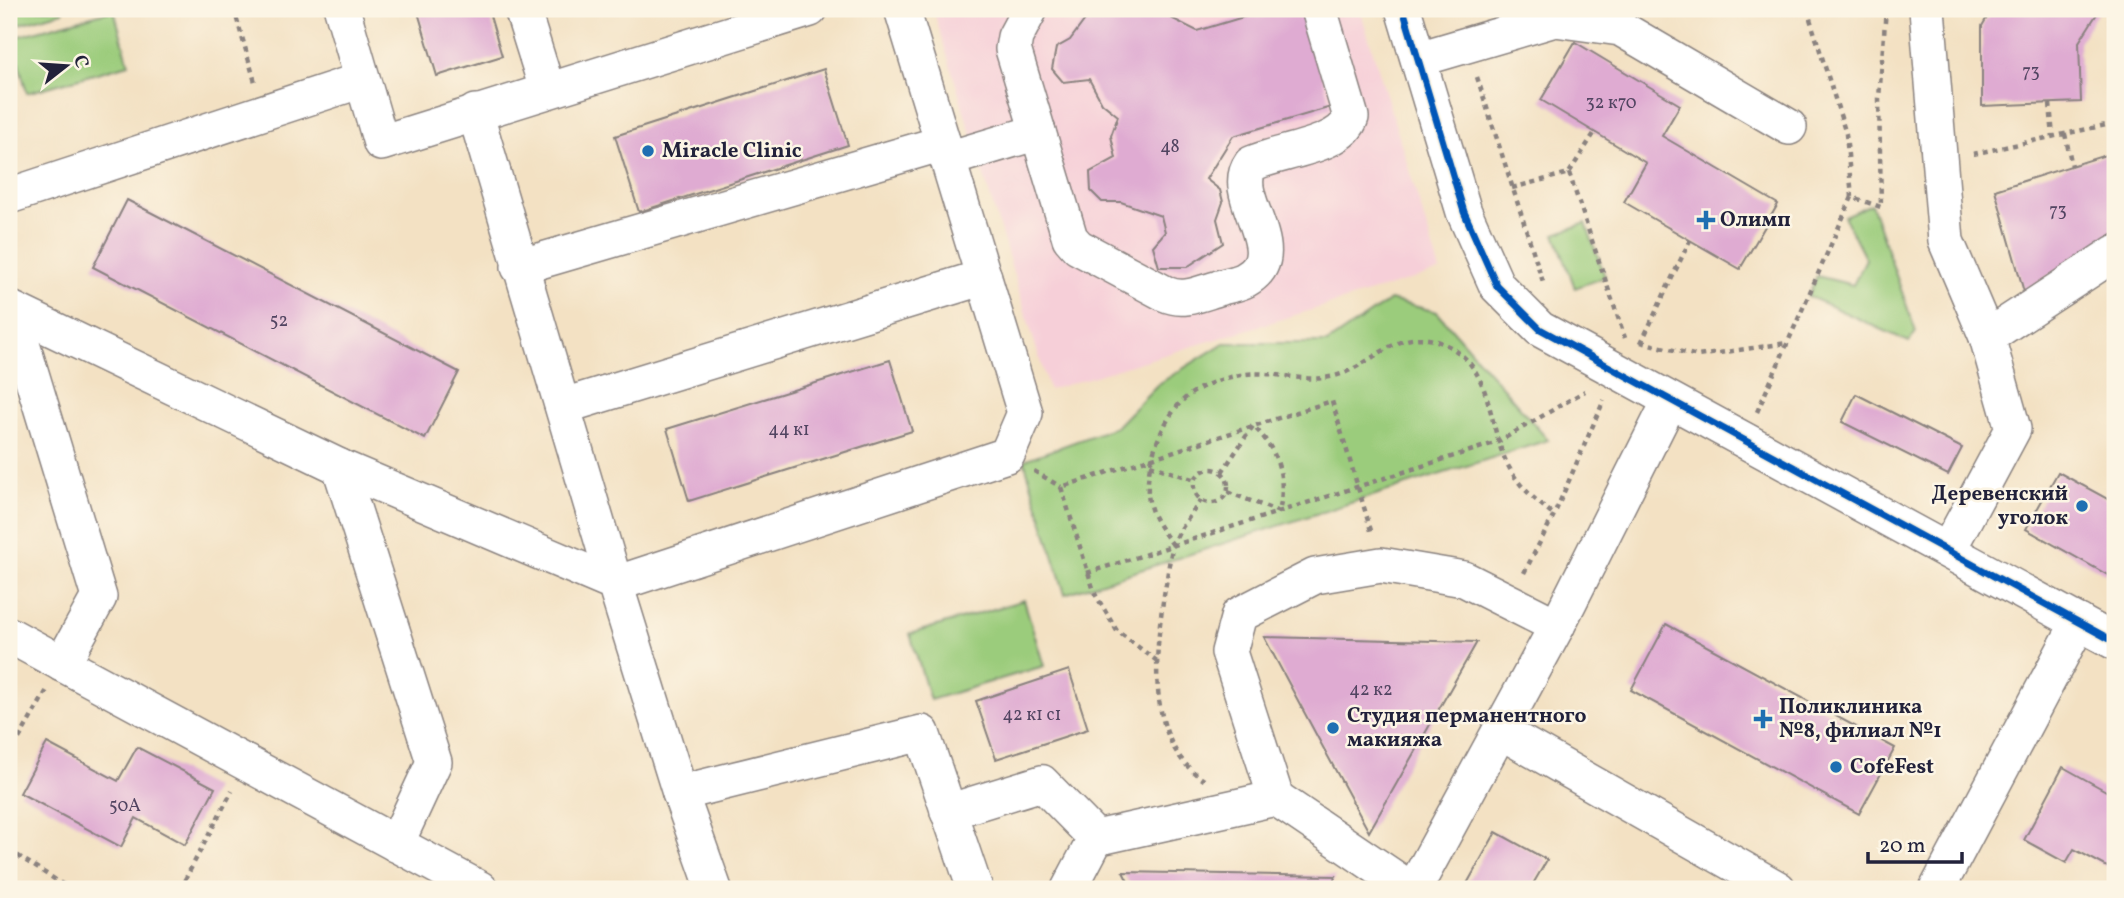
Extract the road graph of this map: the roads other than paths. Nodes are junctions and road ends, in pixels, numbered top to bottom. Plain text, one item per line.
1 (342, 9) edge
2 (522, 9) edge
3 (810, 9) edge
4 (902, 9) edge
5 (1030, 9) edge
6 (1319, 9) edge
7 (1403, 9) edge
8 (1927, 9) edge
9 (1419, 59) junction
10 (362, 80) junction
11 (547, 89) junction
12 (475, 113) junction
13 (1789, 127) dead end
14 (1038, 132) junction
15 (945, 151) junction
16 (9, 196) edge
17 (2115, 253) edge
18 (519, 267) junction
19 (984, 277) junction
20 (11, 310) edge
21 (1987, 337) junction
22 (1670, 401) junction
23 (564, 406) junction
24 (340, 467) junction
25 (1948, 550) junction
26 (615, 584) junction
27 (2079, 622) junction
28 (1557, 626) junction
29 (9, 635) edge
30 (2115, 642) edge
31 (62, 664) junction
32 (1500, 731) junction
33 (680, 793) junction
34 (1259, 802) junction
35 (948, 812) junction
36 (1096, 838) junction
37 (396, 844) junction
38 (480, 889) edge
39 (714, 889) edge
40 (975, 889) edge
41 (1069, 889) edge
42 (1412, 889) edge
43 (1778, 889) edge
44 (1937, 889) edge

1 - 10 street
2 - 11 street
3 - 11 street
4 - 15 street
5 - 14 street
6 - 14 street
7 - 9 street
8 - 21 street
9 - 13 street
9 - 22 street
10 - 12 street
10 - 16 street
11 - 12 street
12 - 18 street
14 - 15 street
15 - 18 street
15 - 19 street
17 - 21 street
18 - 23 street
19 - 23 street
19 - 26 street
20 - 24 street
20 - 31 street
21 - 25 street
22 - 25 street
22 - 28 street
23 - 26 street
24 - 26 street
24 - 37 street
25 - 27 street
26 - 33 street
27 - 30 street
27 - 44 street
28 - 32 street
28 - 34 street
29 - 31 street
31 - 37 street
32 - 42 street
32 - 43 street
33 - 35 street
33 - 39 street
34 - 36 street
34 - 42 street
35 - 36 street
35 - 40 street
36 - 41 street
37 - 38 street

